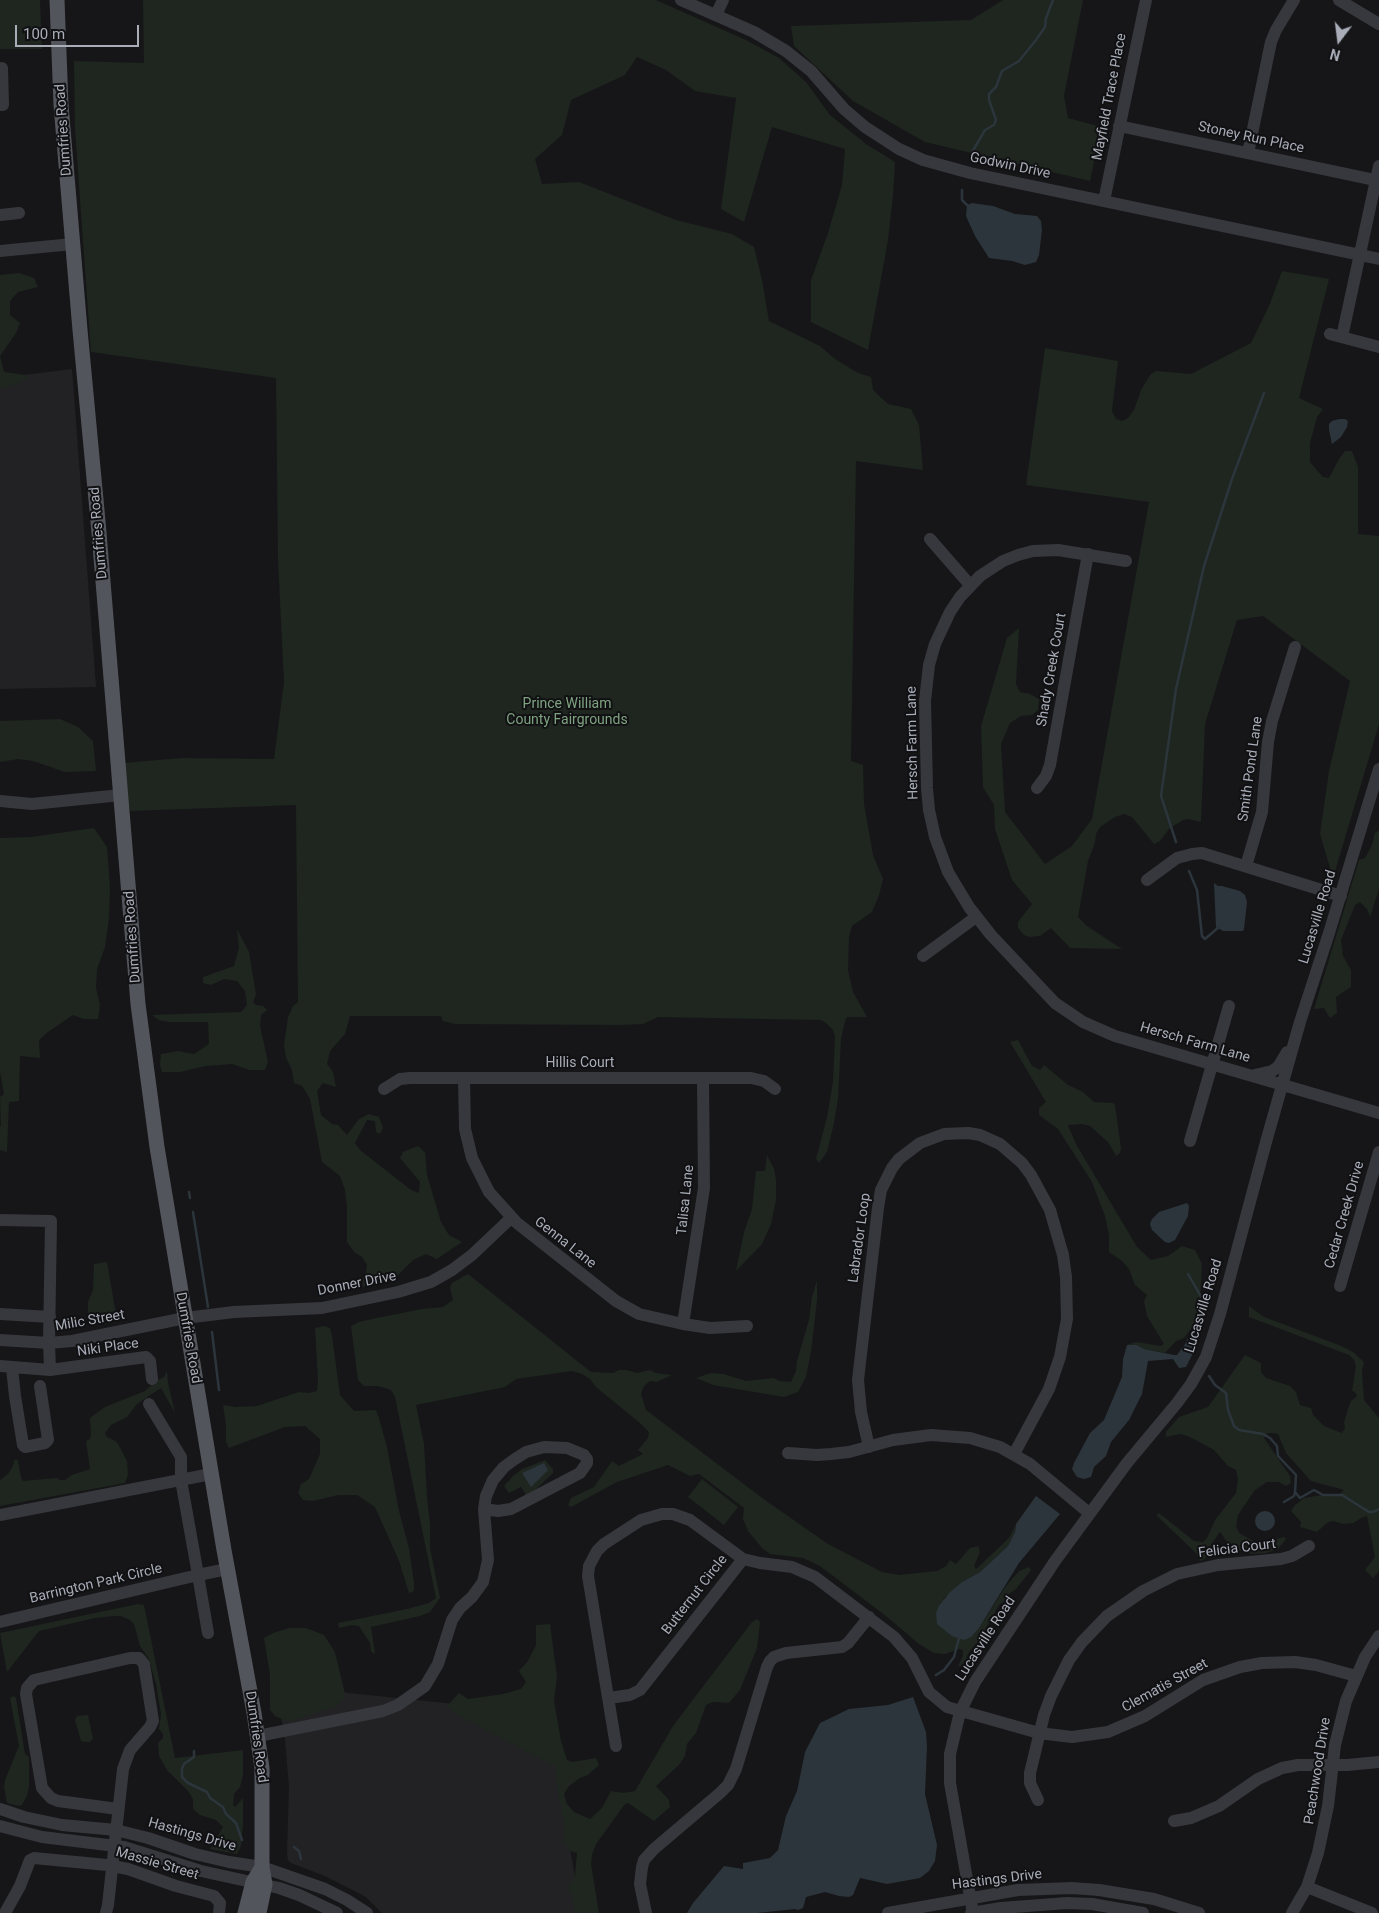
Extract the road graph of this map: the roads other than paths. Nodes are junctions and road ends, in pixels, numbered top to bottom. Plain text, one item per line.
1 (57, 0) edge
2 (681, 0) edge
3 (723, 0) edge
4 (1146, 0) edge
5 (1294, 0) edge
6 (1339, 0) edge
7 (716, 15) junction
8 (1379, 24) edge
9 (2, 68) dead end
10 (0, 106) edge
11 (1119, 126) junction
12 (1248, 153) junction
13 (1379, 166) edge
14 (1378, 180) edge
15 (1104, 201) junction
16 (19, 213) dead end
17 (0, 215) edge
18 (73, 244) junction
19 (0, 251) edge
20 (1361, 255) junction
21 (1379, 259) edge
22 (1379, 347) edge
23 (930, 540) dead end
24 (1088, 554) junction
25 (1126, 561) dead end
26 (970, 585) junction
27 (1295, 647) dead end
28 (1379, 769) edge
29 (1038, 788) dead end
30 (121, 795) junction
31 (0, 801) edge
32 (1246, 866) junction
33 (1147, 880) dead end
34 (1341, 896) junction
35 (976, 917) junction
36 (923, 956) dead end
37 (1229, 1006) dead end
38 (1300, 1022) junction
39 (1212, 1064) junction
40 (1249, 1075) junction
41 (464, 1078) junction
42 (703, 1078) junction
43 (1282, 1085) junction
44 (384, 1089) dead end
45 (775, 1089) dead end
46 (1379, 1113) edge
47 (1190, 1141) dead end
48 (1379, 1152) edge
49 (511, 1218) junction
50 (0, 1220) edge
51 (1340, 1286) dead end
52 (0, 1314) edge
53 (50, 1318) junction
54 (185, 1318) junction
55 (683, 1324) junction
56 (747, 1326) dead end
57 (0, 1340) edge
58 (48, 1343) junction
59 (6, 1367) edge
60 (50, 1370) junction
61 (152, 1379) dead end
62 (40, 1386) dead end
63 (149, 1404) dead end
64 (869, 1447) junction
65 (788, 1452) dead end
66 (1014, 1454) junction
67 (211, 1474) junction
68 (181, 1480) junction
69 (484, 1509) junction
70 (1089, 1513) junction
71 (0, 1514) edge
72 (1309, 1546) dead end
73 (743, 1559) junction
74 (227, 1568) junction
75 (198, 1575) junction
76 (869, 1617) junction
77 (0, 1622) edge
78 (208, 1633) dead end
79 (1379, 1636) edge
80 (1356, 1676) junction
81 (609, 1698) junction
82 (960, 1712) junction
83 (1039, 1733) junction
84 (258, 1736) junction
85 (616, 1746) dead end
86 (1379, 1762) edge
87 (1332, 1765) junction
88 (1038, 1800) dead end
89 (0, 1809) edge
90 (118, 1809) junction
91 (1174, 1821) dead end
92 (0, 1826) edge
93 (116, 1830) junction
94 (114, 1845) junction
95 (112, 1866) junction
96 (262, 1866) junction
97 (259, 1883) junction
98 (1307, 1886) junction
99 (970, 1897) junction
100 (5, 1913) edge
101 (106, 1913) edge
102 (219, 1913) edge
103 (245, 1913) edge
104 (259, 1913) edge
105 (337, 1913) edge
106 (368, 1913) edge
107 (646, 1913) edge
108 (888, 1913) edge
109 (972, 1913) edge
110 (1143, 1913) edge
111 (1198, 1913) edge
112 (1292, 1913) edge
113 (1372, 1913) edge

1 - 18 main road, Dumfries Road
2 - 7 street, Godwin Drive
3 - 7 street
4 - 11 street, Mayfield Trace Place
5 - 12 street
6 - 8 street
7 - 15 street, Godwin Drive
9 - 10 street
11 - 12 street, Stoney Run Place
11 - 15 street, Mayfield Trace Place
12 - 14 street, Stoney Run Place
13 - 14 street
14 - 20 street
15 - 20 street, Godwin Drive
16 - 17 street
18 - 19 street
18 - 30 main road, Dumfries Road
20 - 21 street, Godwin Drive
20 - 22 street
23 - 26 street
24 - 25 street, Hersch Farm Lane
24 - 26 street, Hersch Farm Lane
24 - 29 street, Shady Creek Court
26 - 35 street, Hersch Farm Lane
27 - 32 street, Smith Pond Lane
28 - 34 street, Lucasville Road
30 - 31 street
30 - 54 main road, Dumfries Road
32 - 33 street
32 - 34 street
34 - 38 street, Lucasville Road
35 - 36 street
35 - 39 street, Hersch Farm Lane
37 - 39 street
38 - 40 street
38 - 43 street, Lucasville Road
39 - 40 street, Hersch Farm Lane
39 - 47 street
40 - 43 street, Hersch Farm Lane
41 - 42 street, Hillis Court
41 - 44 street, Hillis Court
41 - 49 street, Genna Lane
42 - 45 street, Hillis Court
42 - 55 street, Talisa Lane
43 - 46 street, Hersch Farm Lane
43 - 70 street, Lucasville Road
48 - 51 street, Cedar Creek Drive
49 - 54 street, Donner Drive
49 - 55 street, Genna Lane
50 - 53 street
52 - 53 street
53 - 58 street
54 - 58 street, Milic Street
54 - 67 main road, Dumfries Road
55 - 56 street, Genna Lane
57 - 58 street, Milic Street
58 - 60 street
59 - 60 street, Niki Place
59 - 62 street, Niki Place
60 - 61 street, Niki Place
63 - 68 street
64 - 65 street
64 - 66 street
64 - 66 street, Labrador Loop
66 - 70 street
67 - 68 street
67 - 74 main road, Dumfries Road
68 - 71 street
68 - 75 street
69 - 69 street
69 - 84 street
70 - 82 street, Lucasville Road
72 - 83 street, Felicia Court
73 - 76 street, Clematis Street
73 - 81 street, Butternut Circle
73 - 81 street, Butternut Circle
74 - 75 street, Barrington Park Circle
74 - 84 main road, Dumfries Road
75 - 77 street, Barrington Park Circle
75 - 78 street
76 - 82 street, Clematis Street
76 - 107 street
79 - 80 street, Peachwood Drive
80 - 83 street, Clematis Street
80 - 87 street, Peachwood Drive
81 - 85 street, Butternut Circle
82 - 83 street, Clematis Street
82 - 99 street, Lucasville Road
83 - 88 street, Felicia Court
84 - 96 main road, Dumfries Road
86 - 87 street
87 - 91 street
87 - 98 street, Peachwood Drive
89 - 93 street, Hastings Drive
90 - 90 street
90 - 93 street
92 - 94 street
93 - 94 street
93 - 96 street, Hastings Drive
94 - 95 street
94 - 97 street
95 - 100 street, Massie Street
95 - 101 street
95 - 102 street, Massie Street
96 - 97 main road, Dumfries Road
96 - 106 street, Hastings Drive
97 - 103 main road, Dumfries Road
97 - 104 main road, Dumfries Road
97 - 105 street
98 - 112 street, Peachwood Drive
98 - 113 street
99 - 108 street, Hastings Drive
99 - 109 street, Lucasville Road
99 - 111 street, Hastings Drive
109 - 110 street, Hastings Drive

